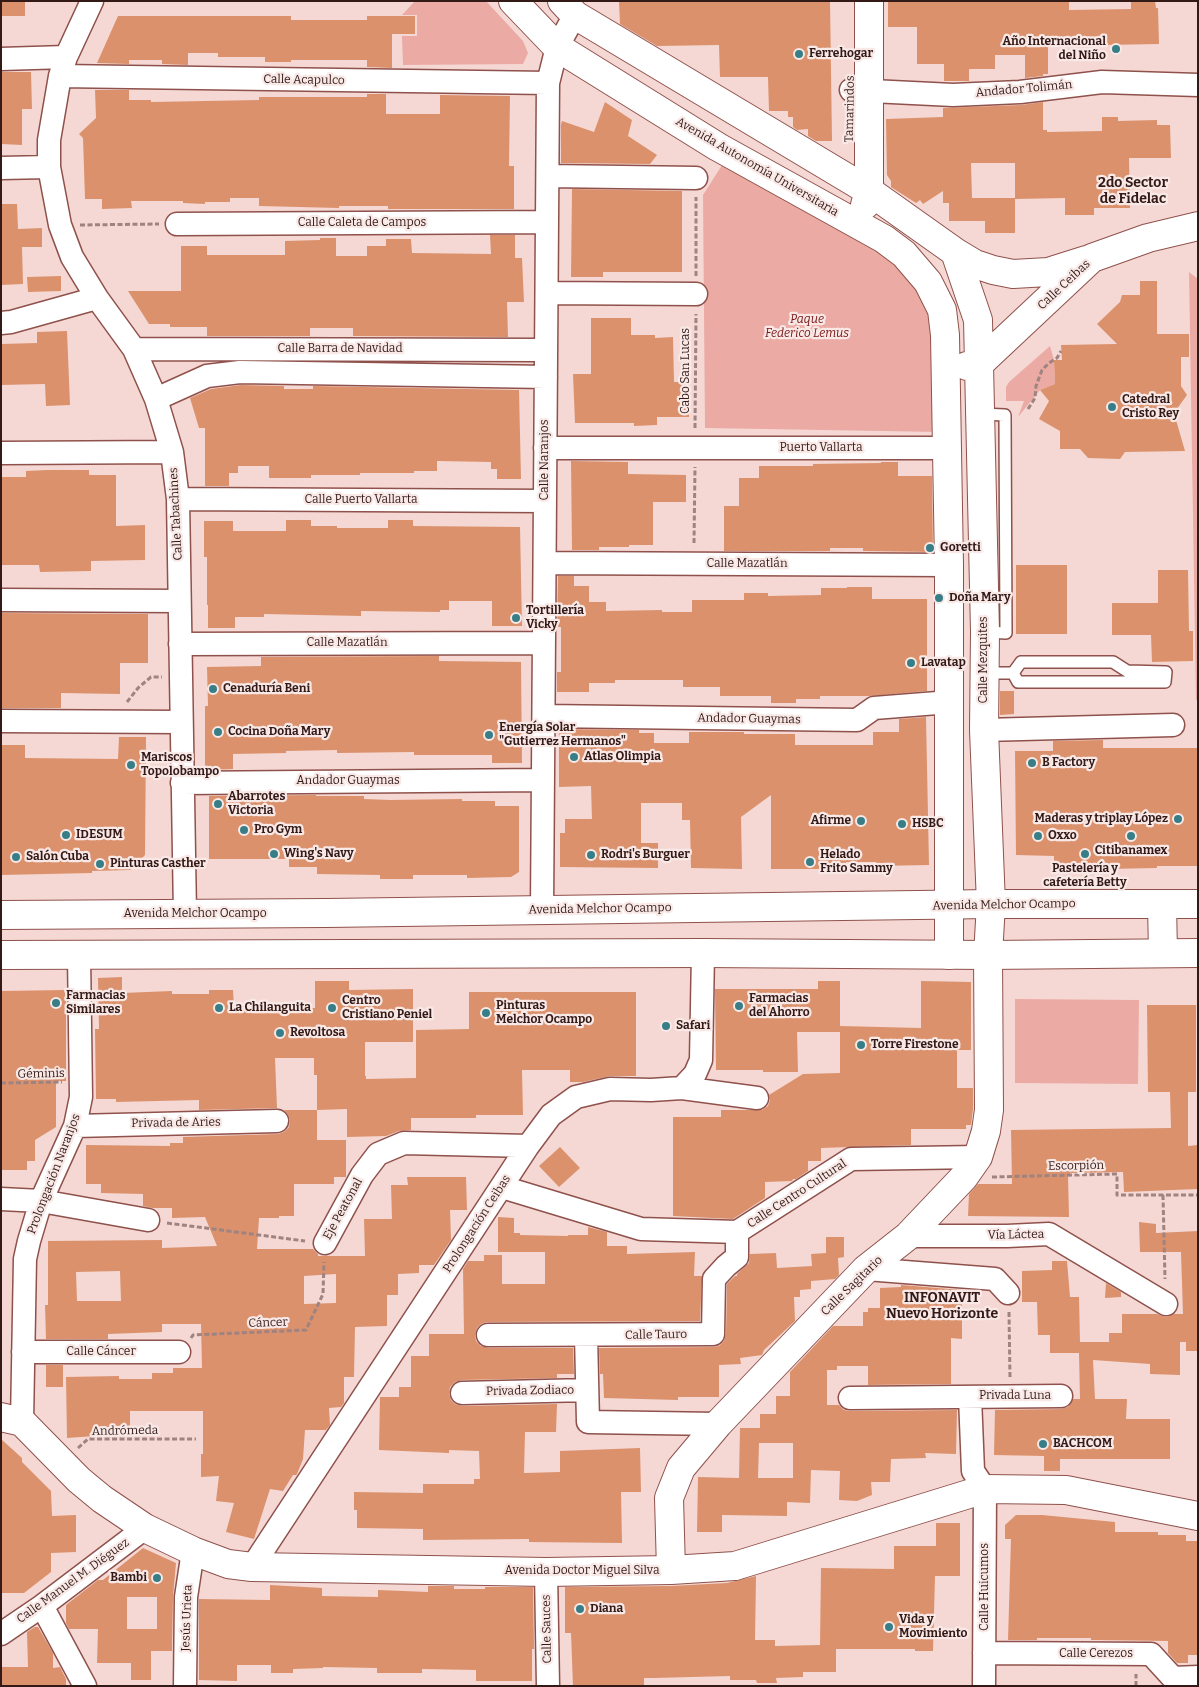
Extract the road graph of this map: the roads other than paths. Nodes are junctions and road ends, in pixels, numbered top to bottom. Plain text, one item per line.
1 (92, 1) edge
2 (513, 1) edge
3 (851, 1) edge
4 (869, 1) edge
5 (568, 8) edge
6 (557, 46) junction
7 (1, 59) edge
8 (63, 67) junction
9 (548, 83) junction
10 (1198, 85) edge
11 (860, 90) junction
12 (49, 167) junction
13 (1, 168) edge
14 (548, 176) junction
15 (696, 178) road end
16 (859, 186) junction
17 (850, 221) junction
18 (547, 222) junction
19 (177, 224) road end
20 (1198, 226) edge
21 (956, 252) junction
22 (1092, 258) junction
23 (547, 293) junction
24 (696, 294) road end
25 (97, 298) junction
26 (1, 323) edge
27 (134, 349) junction
28 (546, 350) junction
29 (978, 365) junction
30 (946, 366) junction
31 (546, 377) junction
32 (156, 399) junction
33 (546, 448) junction
34 (947, 448) junction
35 (172, 452) junction
36 (1, 453) edge
37 (178, 499) junction
38 (545, 501) junction
39 (545, 563) junction
40 (949, 565) junction
41 (1, 600) edge
42 (179, 601) junction
43 (544, 643) junction
44 (180, 644) junction
45 (984, 673) junction
46 (1013, 673) junction
47 (950, 702) junction
48 (544, 716) junction
49 (1, 721) edge
50 (181, 722) junction
51 (1174, 725) dead end
52 (984, 730) junction
53 (543, 780) junction
54 (182, 783) junction
55 (991, 904) junction
56 (1162, 904) junction
57 (1198, 904) edge
58 (949, 905) junction
59 (542, 910) junction
60 (326, 913) junction
61 (185, 914) junction
62 (1, 915) edge
63 (703, 953) junction
64 (1163, 953) junction
65 (1198, 953) edge
66 (327, 954) junction
67 (949, 954) junction
68 (1, 955) edge
69 (80, 955) junction
70 (988, 955) junction
71 (682, 1088) junction
72 (758, 1098) dead end
73 (277, 1121) dead end
74 (75, 1126) junction
75 (528, 1146) junction
76 (971, 1167) junction
77 (502, 1187) junction
78 (1, 1199) edge
79 (41, 1201) junction
80 (148, 1220) road end
81 (738, 1232) junction
82 (908, 1236) junction
83 (325, 1243) road end
84 (866, 1269) junction
85 (1008, 1293) road end
86 (1166, 1304) road end
87 (488, 1335) dead end
88 (586, 1336) junction
89 (23, 1352) junction
90 (179, 1352) road end
91 (587, 1390) junction
92 (462, 1393) dead end
93 (970, 1396) junction
94 (1060, 1396) dead end
95 (850, 1398) dead end
96 (11, 1420) edge
97 (718, 1424) junction
98 (986, 1489) junction
99 (1198, 1516) edge
100 (145, 1528) junction
101 (193, 1551) junction
102 (252, 1567) junction
103 (670, 1570) junction
104 (546, 1572) junction
105 (42, 1606) junction
106 (1, 1634) edge
107 (984, 1653) junction
108 (1198, 1677) edge
109 (85, 1686) edge
110 (185, 1686) edge
111 (548, 1686) edge
112 (984, 1686) edge

1 - 8 street, Calle Tabachines
2 - 6 street, Avenida Autonomía Universitaria
3 - 11 street, Tamarindos
4 - 11 street, Tamarindos
5 - 6 street, Calle Naranjos
5 - 16 street
6 - 9 street, Calle Naranjos
6 - 17 street, Avenida Autonomía Universitaria
7 - 8 street, Calle Acapulco
8 - 9 street, Calle Acapulco
8 - 12 street, Calle Tabachines
9 - 14 street, Calle Naranjos
10 - 11 street, Andador Tolimán
11 - 16 street, Tamarindos
12 - 13 street
12 - 25 street, Calle Tabachines
14 - 15 street
14 - 18 street, Calle Naranjos
16 - 17 street, Tamarindos
16 - 21 street
17 - 30 street, Avenida Autonomía Universitaria
18 - 19 street, Calle Caleta de Campos
18 - 23 street, Calle Naranjos
20 - 22 street, Calle Ceibas
21 - 22 street
21 - 29 street
22 - 29 street, Calle Ceibas
23 - 24 street
23 - 28 street, Calle Naranjos
25 - 26 street
25 - 27 street, Calle Tabachines
27 - 28 street, Calle Barra de Navidad
27 - 32 street, Calle Tabachines
28 - 31 street, Calle Naranjos
29 - 30 street
29 - 45 street, Calle Mezquites
30 - 34 street
31 - 32 street, Calle Barra de Navidad
31 - 33 street, Calle Naranjos
32 - 35 street, Calle Tabachines
33 - 34 street, Puerto Vallarta
33 - 38 street, Calle Naranjos
34 - 40 street
35 - 36 street
35 - 37 street, Calle Tabachines
37 - 38 street, Calle Puerto Vallarta
37 - 42 street, Calle Tabachines
38 - 39 street, Calle Naranjos
39 - 40 street, Calle Mazatlán
39 - 43 street, Calle Naranjos
40 - 47 street
41 - 42 street
42 - 44 street, Calle Tabachines
43 - 44 street, Calle Mazatlán
43 - 48 street, Calle Naranjos
44 - 50 street, Calle Tabachines
45 - 46 lane
45 - 52 street, Calle Mezquites
46 - 46 lane
47 - 48 street, Andador Guaymas
47 - 58 street
48 - 53 street, Calle Naranjos
49 - 50 street
50 - 54 street, Calle Tabachines
51 - 52 street
52 - 55 street, Calle Mezquites
53 - 54 street, Andador Guaymas
53 - 59 street, Calle Naranjos
54 - 61 street, Calle Tabachines
55 - 56 street, Avenida Melchor Ocampo
55 - 58 street, Avenida Melchor Ocampo
55 - 70 street, Calle Mezquites
56 - 57 street, Avenida Melchor Ocampo
56 - 64 street
58 - 59 street, Avenida Melchor Ocampo
58 - 67 street
59 - 60 street, Avenida Melchor Ocampo
60 - 61 street, Avenida Melchor Ocampo
60 - 66 street
61 - 62 street, Avenida Melchor Ocampo
63 - 66 street
63 - 67 street
63 - 71 street
64 - 65 street
64 - 70 street
66 - 69 street
67 - 70 street
68 - 69 street
69 - 74 street, Prolongación Naranjos
70 - 76 street, Calle Sagitario
71 - 72 street, Prolongación Ceibas
71 - 75 street, Prolongación Ceibas
73 - 74 street, Privada de Aries
74 - 79 street, Prolongación Naranjos
75 - 77 street, Prolongación Ceibas
75 - 83 street, Eje Peatonal
76 - 81 street, Calle Centro Cultural
76 - 82 street, Calle Sagitario
77 - 81 street, Calle Centro Cultural
77 - 102 street, Prolongación Ceibas
78 - 79 street
79 - 80 street
79 - 89 street, Prolongación Naranjos
81 - 88 street, Calle Tauro
82 - 84 street, Calle Sagitario
82 - 86 street, Vía Láctea
84 - 85 street
84 - 97 street, Calle Sagitario
87 - 88 street, Calle Tauro
88 - 91 street
89 - 90 street, Calle Cáncer
89 - 96 street, Prolongación Naranjos
91 - 92 street, Privada Zodiaco
91 - 97 street, Privada Zodiaco
93 - 94 street, Privada Luna
93 - 95 street, Privada Luna
93 - 98 street
96 - 100 street, Avenida Doctor Miguel Silva
97 - 103 street, Calle Sagitario
98 - 99 street, Avenida Doctor Miguel Silva
98 - 103 street, Avenida Doctor Miguel Silva
98 - 107 street, Calle Huicumos
100 - 101 street, Avenida Doctor Miguel Silva
100 - 105 street, Calle Manuel M. Diéguez
101 - 102 street, Avenida Doctor Miguel Silva
101 - 110 street, Jesús Urieta
102 - 104 street, Avenida Doctor Miguel Silva
103 - 104 street, Avenida Doctor Miguel Silva
104 - 111 street, Calle Sauces
105 - 106 street, Calle Manuel M. Diéguez
105 - 109 street
107 - 108 street, Calle Cerezos
107 - 112 street, Calle Huicumos

